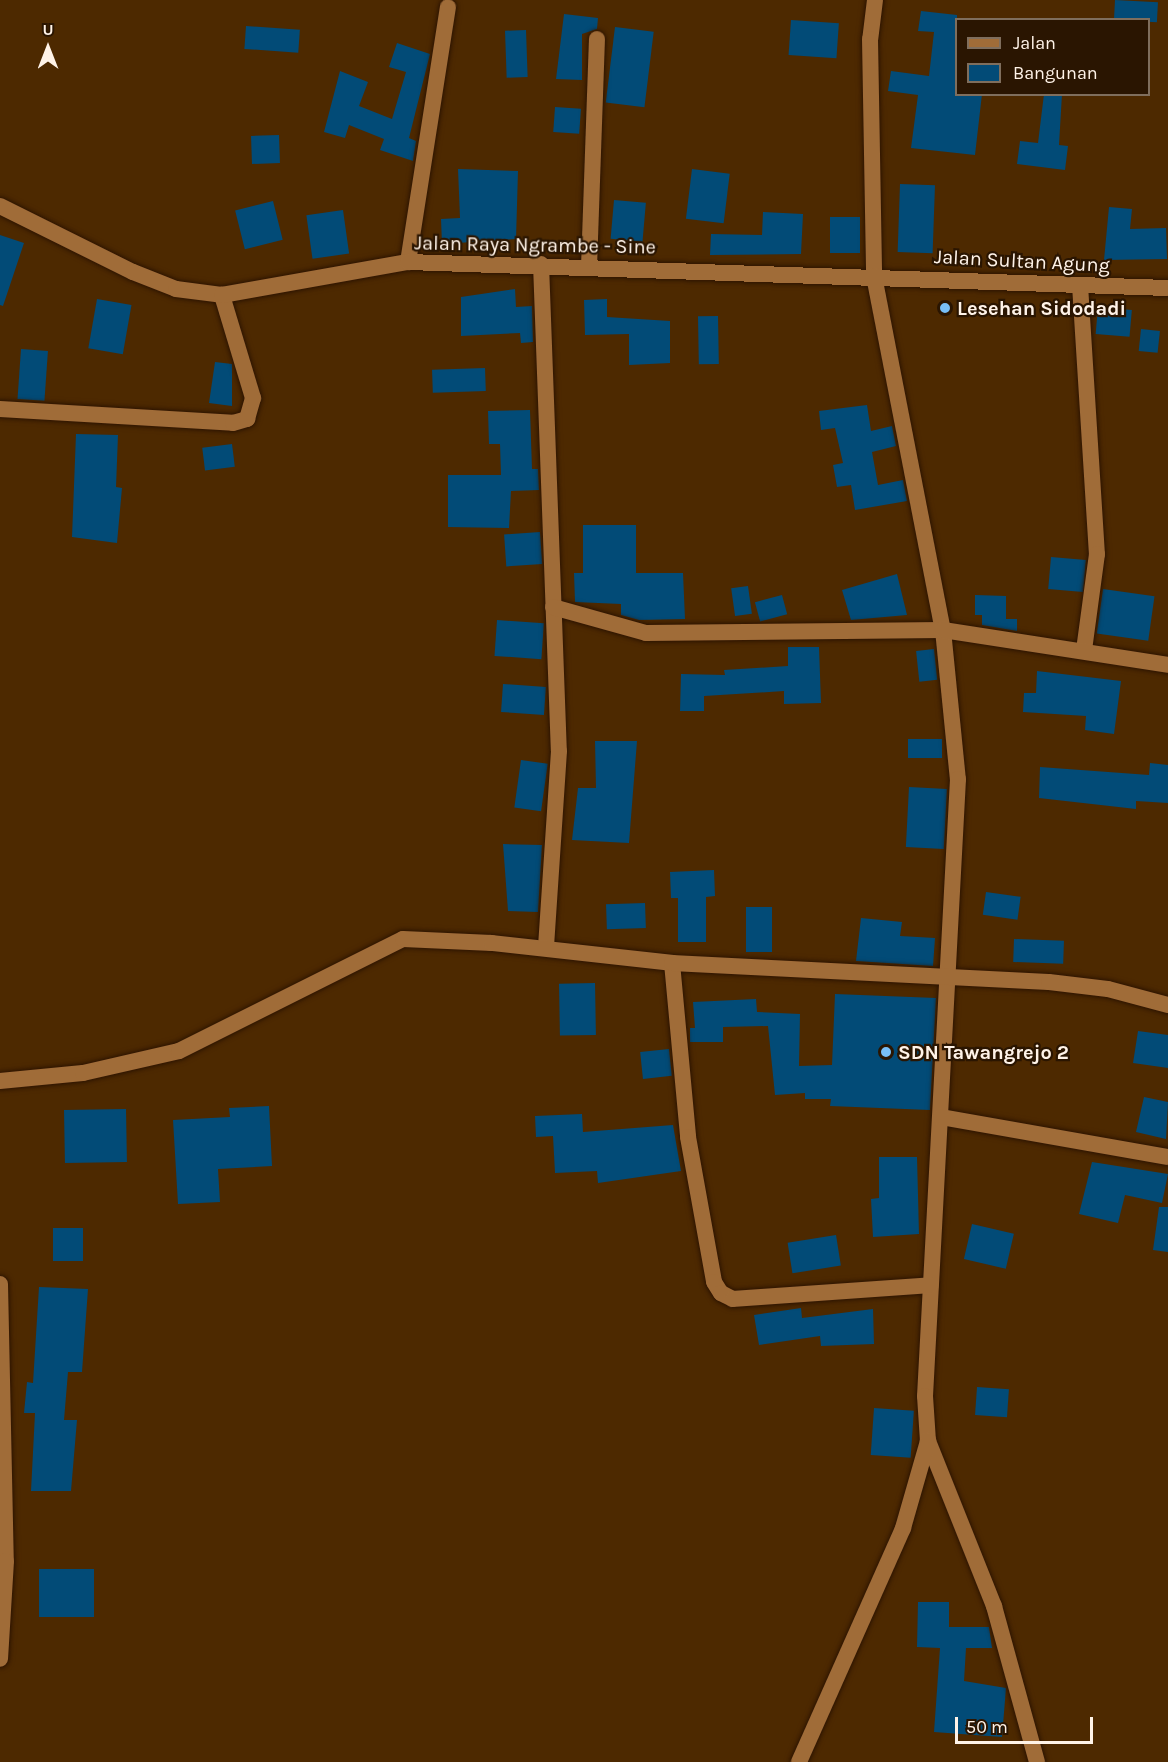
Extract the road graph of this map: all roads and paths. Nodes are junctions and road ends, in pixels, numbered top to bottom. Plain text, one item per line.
1 (875, 0) edge
2 (448, 7) dead end
3 (597, 39) dead end
4 (0, 206) edge
5 (408, 262) junction
6 (541, 264) junction
7 (589, 267) junction
8 (874, 276) junction
9 (1080, 285) junction
10 (1168, 288) edge
11 (222, 295) junction
12 (0, 409) edge
13 (553, 607) junction
14 (943, 630) junction
15 (1084, 650) junction
16 (1168, 665) edge
17 (546, 948) junction
18 (672, 963) junction
19 (950, 981) junction
20 (1168, 1005) edge
21 (0, 1081) edge
22 (941, 1117) junction
23 (1168, 1157) edge
24 (0, 1284) edge
25 (931, 1285) junction
26 (2, 1395) edge
27 (928, 1440) junction
28 (0, 1659) edge
29 (799, 1762) edge
30 (1037, 1762) edge

1 - 8 street
2 - 5 street
3 - 7 street
4 - 11 street, Jalan Raya Ngrambe - Sine
5 - 6 street, Jalan Raya Ngrambe - Sine
5 - 11 street, Jalan Raya Ngrambe - Sine
6 - 7 street, Jalan Raya Ngrambe - Sine
6 - 13 street
7 - 8 street, Jalan Raya Ngrambe - Sine
8 - 9 street, Jalan Sultan Agung
8 - 14 street
9 - 10 street, Jalan Sultan Agung
9 - 15 street
11 - 12 street
13 - 14 street
13 - 17 street
14 - 15 street
14 - 19 street
15 - 16 street
17 - 18 street
17 - 21 street
18 - 19 street
18 - 25 street
19 - 20 street
19 - 22 street
22 - 23 street
22 - 25 street
24 - 26 street
25 - 27 street
26 - 28 street
27 - 29 street
27 - 30 street

